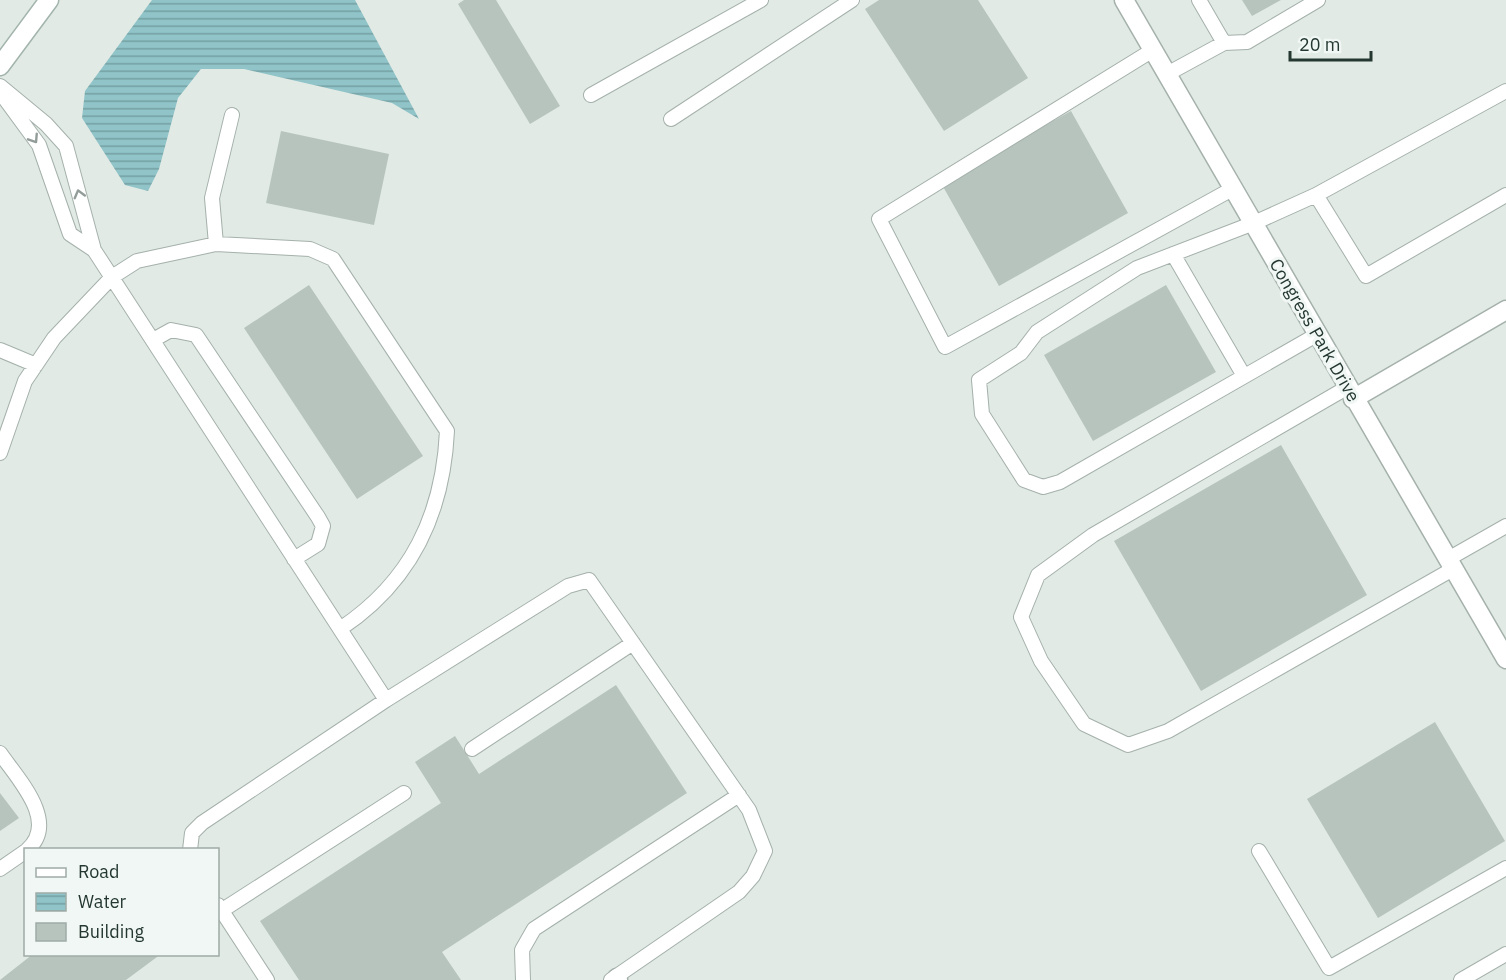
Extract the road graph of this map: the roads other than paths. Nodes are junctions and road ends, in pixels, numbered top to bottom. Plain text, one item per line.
1 (49, 0) edge
2 (760, 0) edge
3 (852, 0) edge
4 (1199, 0) edge
5 (1318, 0) edge
6 (1128, 2) edge
7 (1224, 43) junction
8 (1153, 50) junction
9 (0, 66) edge
10 (1167, 74) junction
11 (0, 86) edge
12 (0, 91) edge
13 (1506, 91) edge
14 (591, 95) dead end
15 (232, 115) dead end
16 (671, 118) dead end
17 (1233, 188) junction
18 (1316, 195) junction
19 (1506, 195) edge
20 (1254, 223) junction
21 (216, 244) junction
22 (94, 250) junction
23 (1173, 254) junction
24 (112, 277) junction
25 (1506, 310) edge
26 (1318, 334) junction
27 (153, 340) junction
28 (0, 350) edge
29 (36, 365) junction
30 (1244, 376) junction
31 (1350, 393) junction
32 (0, 453) edge
33 (1506, 526) edge
34 (294, 559) junction
35 (1450, 564) junction
36 (340, 629) junction
37 (633, 643) junction
38 (1506, 659) edge
39 (386, 700) junction
40 (472, 749) dead end
41 (0, 753) edge
42 (404, 794) dead end
43 (739, 795) junction
44 (27, 848) edge
45 (190, 848) edge
46 (24, 851) edge
47 (1259, 851) dead end
48 (1506, 868) edge
49 (0, 869) edge
50 (219, 908) edge
51 (1506, 954) edge
52 (1333, 974) edge
53 (615, 979) edge
54 (267, 980) edge
55 (523, 980) edge
56 (1461, 980) edge

1 - 9 street
2 - 14 lane
3 - 16 lane
4 - 7 lane
5 - 7 lane
6 - 8 street, Congress Park Drive
7 - 10 lane
8 - 10 street, Congress Park Drive
8 - 17 lane
10 - 17 street, Congress Park Drive
22 -> 11 lane
12 -> 22 lane
13 - 18 lane
15 - 21 lane
17 - 20 street, Congress Park Drive
18 - 19 lane
18 - 20 lane
20 - 23 lane
20 - 26 street, Congress Park Drive
21 - 24 lane
21 - 36 lane
22 - 24 lane
23 - 30 lane
23 - 30 lane
24 - 27 lane
24 - 29 lane
25 - 31 street
26 - 30 lane
26 - 31 street, Congress Park Drive
27 - 34 lane
27 - 34 lane
28 - 29 lane
29 - 32 lane
31 - 35 street, Congress Park Drive
31 - 35 lane
33 - 35 lane
34 - 36 lane
35 - 38 street, Congress Park Drive
36 - 39 lane
37 - 39 lane
37 - 40 lane
37 - 43 lane
39 - 45 lane
41 - 44 lane
42 - 50 lane
43 - 53 lane
43 - 55 lane
46 - 49 lane
47 - 52 lane
48 - 52 lane
50 - 54 lane
51 - 56 lane

